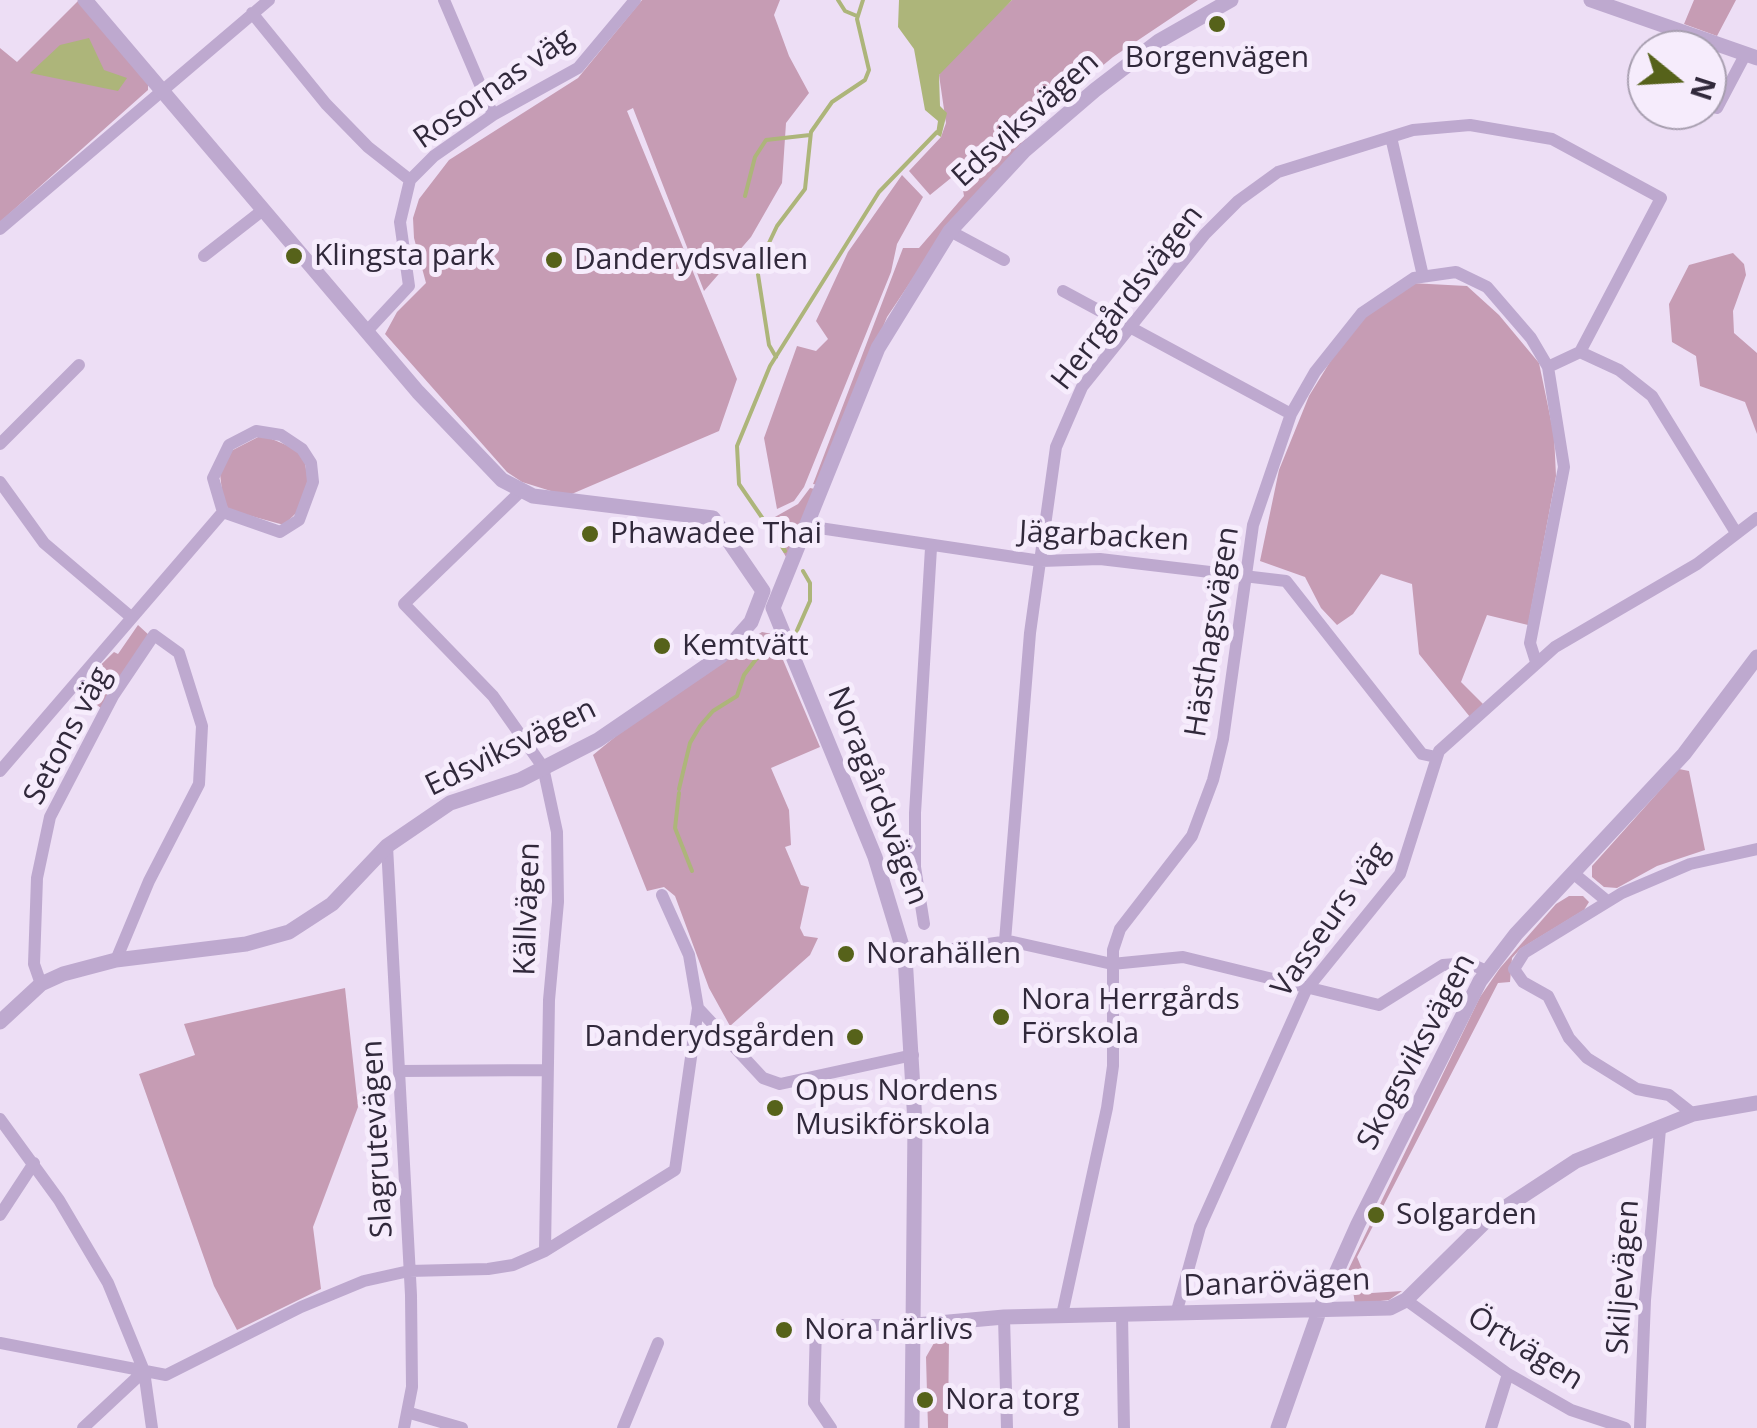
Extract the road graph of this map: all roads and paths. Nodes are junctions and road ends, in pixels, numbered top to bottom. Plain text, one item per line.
1 (85, 0) edge
2 (269, 0) edge
3 (444, 0) edge
4 (635, 0) edge
5 (1231, 0) edge
6 (1591, 0) edge
7 (252, 13) junction
8 (1751, 56) edge
9 (160, 89) junction
10 (1727, 93) edge
11 (493, 115) junction
12 (1391, 137) junction
13 (410, 180) junction
14 (262, 210) junction
15 (0, 229) edge
16 (950, 231) junction
17 (204, 256) dead end
18 (1004, 260) dead end
19 (1423, 276) junction
20 (1062, 291) dead end
21 (1130, 328) junction
22 (368, 330) junction
23 (1580, 352) junction
24 (79, 364) dead end
25 (1548, 367) junction
26 (1292, 414) junction
27 (0, 444) edge
28 (1, 489) edge
29 (520, 492) junction
30 (222, 512) junction
31 (1757, 518) edge
32 (806, 526) junction
33 (1735, 531) junction
34 (931, 548) junction
35 (1041, 561) junction
36 (1244, 572) junction
37 (769, 599) junction
38 (131, 617) junction
39 (1757, 656) edge
40 (1536, 662) junction
41 (1436, 757) junction
42 (543, 767) junction
43 (0, 771) edge
44 (387, 846) junction
45 (1757, 849) edge
46 (1573, 873) junction
47 (662, 895) dead end
48 (1607, 901) junction
49 (924, 924) dead end
50 (1005, 942) junction
51 (906, 956) junction
52 (116, 960) junction
53 (1112, 964) junction
54 (1487, 971) junction
55 (40, 984) junction
56 (1306, 990) junction
57 (698, 1008) junction
58 (0, 1022) edge
59 (913, 1054) junction
60 (547, 1070) junction
61 (400, 1071) junction
62 (1757, 1103) edge
63 (1694, 1114) junction
64 (0, 1119) edge
65 (1660, 1129) junction
66 (34, 1163) junction
67 (0, 1215) edge
68 (545, 1251) junction
69 (409, 1271) junction
70 (1406, 1300) junction
71 (1320, 1310) junction
72 (1122, 1314) junction
73 (1176, 1314) junction
74 (1062, 1315) junction
75 (1004, 1316) junction
76 (883, 1325) dead end
77 (916, 1325) junction
78 (0, 1343) edge
79 (658, 1343) dead end
80 (144, 1371) junction
81 (1508, 1374) junction
82 (410, 1413) junction
83 (1599, 1424) edge
84 (83, 1428) edge
85 (152, 1428) edge
86 (404, 1428) edge
87 (462, 1428) edge
88 (623, 1428) edge
89 (832, 1428) edge
90 (912, 1428) edge
91 (1007, 1428) edge
92 (1124, 1428) edge
93 (1278, 1428) edge
94 (1491, 1428) edge
95 (1625, 1428) edge
96 (1640, 1428) edge

1 - 9 street
2 - 7 street
3 - 11 street
4 - 11 street, Rosornas väg
5 - 16 street, Edsviksvägen
6 - 8 street
7 - 9 street
7 - 13 street
8 - 10 street
9 - 14 street
9 - 15 street
11 - 13 street, Rosornas väg
12 - 19 street
12 - 21 street, Herrgårdsvägen
12 - 23 street, Herrgårdsvägen
13 - 22 street, Rosornas väg
14 - 17 street
14 - 22 street
16 - 18 street
16 - 32 street, Edsviksvägen
19 - 25 street
19 - 26 street, Hästhagsvägen
20 - 21 street
21 - 26 street
21 - 35 street, Herrgårdsvägen
22 - 29 street
23 - 25 street
23 - 33 street
24 - 27 street
25 - 40 street
26 - 36 street, Hästhagsvägen
28 - 38 street
29 - 37 street, Noragårdsvägen
29 - 42 street, Källvägen
30 - 30 street
30 - 38 street
31 - 33 street, Vasseurs väg
32 - 34 street, Jägarbacken
32 - 37 street, Edsviksvägen
33 - 40 street, Vasseurs väg
34 - 35 street, Jägarbacken
34 - 49 street
35 - 36 street, Jägarbacken
35 - 50 street, Herrgårdsvägen
36 - 41 street, Jägarbacken
36 - 53 street, Hästhagsvägen
37 - 42 street, Edsviksvägen
37 - 51 street, Noragårdsvägen
38 - 43 street
39 - 46 street, Skogsviksvägen
40 - 41 street, Vasseurs väg
41 - 56 street, Vasseurs väg
42 - 44 street, Edsviksvägen
42 - 60 street, Källvägen
44 - 52 street, Edsviksvägen
44 - 61 street, Slagrutevägen
45 - 48 street
46 - 48 street
46 - 54 street, Skogsviksvägen
47 - 57 street
48 - 63 street
50 - 51 street
50 - 53 street
51 - 59 street, Noragårdsvägen
52 - 55 street, Edsviksvägen
52 - 55 street, Setons väg
53 - 56 street
53 - 74 street, Hästhagsvägen
54 - 56 street
54 - 71 street, Skogsviksvägen
55 - 58 street, Edsviksvägen
56 - 73 street, Vasseurs väg
57 - 59 street
57 - 68 street
59 - 77 street, Noragårdsvägen
60 - 61 street
60 - 68 street, Källvägen
61 - 69 street, Slagrutevägen
62 - 63 street, Danarövägen
63 - 65 street, Danarövägen
64 - 66 street
65 - 70 street, Danarövägen
65 - 96 street, Skiljevägen
66 - 67 street
66 - 80 street
68 - 69 street
69 - 80 street
69 - 82 street, Slagrutevägen
70 - 71 street, Danarövägen
70 - 81 street, Örtvägen
71 - 73 street, Danarövägen
71 - 93 street, Skogsviksvägen
72 - 73 street, Danarövägen
72 - 74 street, Danarövägen
72 - 92 street
74 - 75 street, Danarövägen
75 - 77 street, Danarövägen
75 - 91 street
76 - 89 street
77 - 90 street, Noragårdsvägen
78 - 80 street
79 - 88 street
80 - 84 street
80 - 85 street
81 - 83 street, Örtvägen
81 - 94 street
82 - 86 street, Slagrutevägen
82 - 87 street
83 - 95 street, Örtvägen

